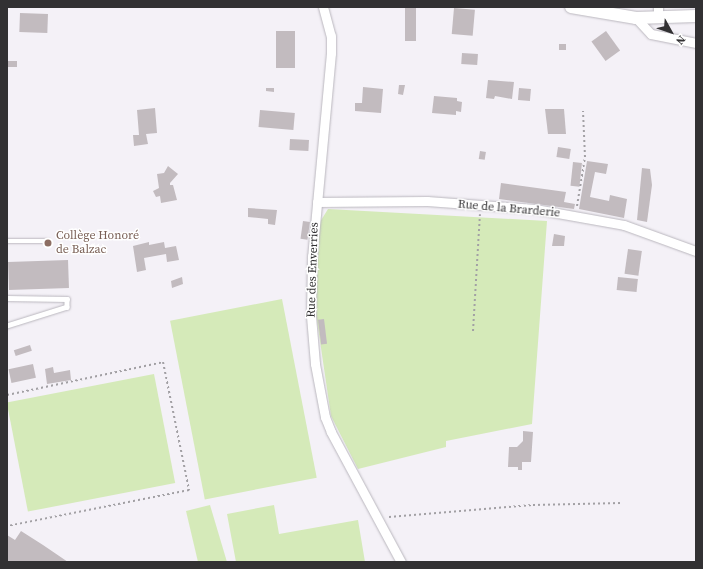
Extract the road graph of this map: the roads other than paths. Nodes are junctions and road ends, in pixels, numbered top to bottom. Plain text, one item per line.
1 (324, 7) edge
2 (571, 7) edge
3 (658, 13) edge
4 (696, 16) edge
5 (640, 19) junction
6 (696, 43) edge
7 (317, 202) junction
8 (7, 241) edge
9 (48, 241) dead end
10 (696, 251) edge
11 (7, 298) edge
12 (7, 326) edge
13 (401, 562) edge

1 - 7 street, Rue des Enverries
2 - 5 street
3 - 4 street
3 - 5 street
5 - 6 street
7 - 10 street, Rue de la Brarderie
7 - 13 street, Rue des Enverries
8 - 9 lane
11 - 12 lane

